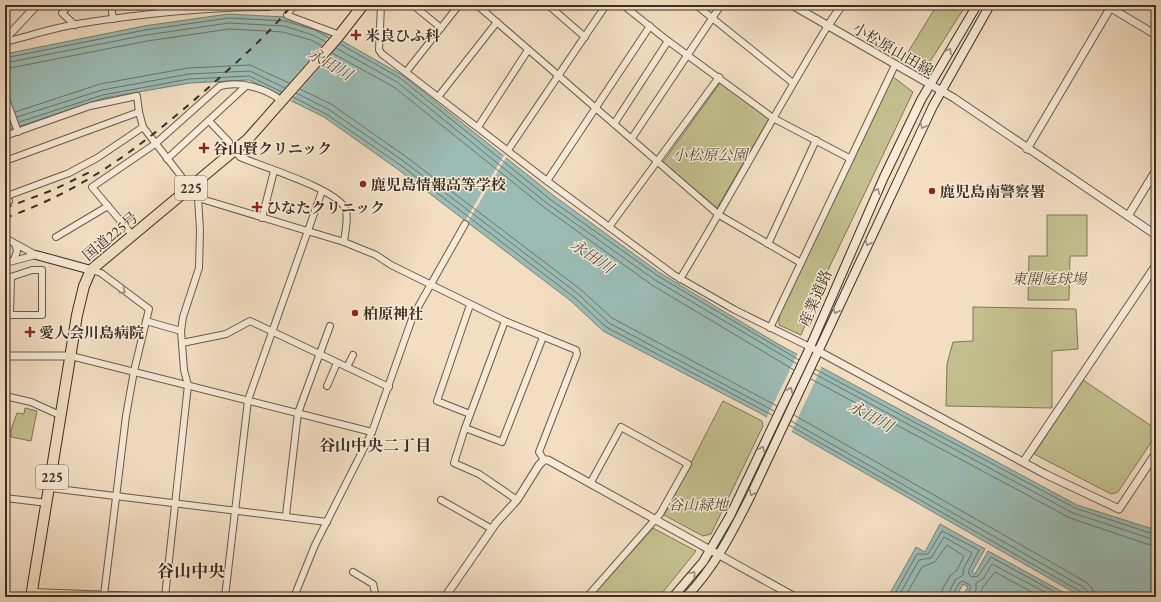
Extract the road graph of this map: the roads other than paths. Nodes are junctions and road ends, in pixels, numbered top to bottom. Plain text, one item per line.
1 (37, 5) edge
2 (69, 5) edge
3 (116, 5) edge
4 (272, 5) edge
5 (294, 5) edge
6 (363, 5) edge
7 (381, 5) edge
8 (413, 5) edge
9 (459, 5) edge
10 (477, 5) edge
11 (548, 5) edge
12 (606, 5) edge
13 (623, 5) edge
14 (696, 5) edge
15 (721, 5) edge
16 (792, 5) edge
17 (842, 5) edge
18 (977, 5) edge
19 (990, 5) edge
20 (1110, 6) edge
21 (183, 7) edge
22 (111, 8) edge
23 (711, 18) junction
24 (113, 19) junction
25 (497, 22) junction
26 (75, 25) junction
27 (650, 26) junction
28 (827, 27) junction
29 (441, 28) junction
30 (1156, 35) edge
31 (339, 36) junction
32 (585, 37) junction
33 (668, 40) junction
34 (5, 41) edge
35 (528, 50) junction
36 (687, 54) junction
37 (894, 64) junction
38 (406, 72) junction
39 (559, 77) junction
40 (719, 77) junction
41 (793, 83) junction
42 (930, 85) junction
43 (246, 86) junction
44 (941, 91) junction
45 (5, 96) edge
46 (438, 97) junction
47 (283, 100) junction
48 (595, 108) junction
49 (140, 112) junction
50 (773, 118) junction
51 (210, 122) junction
52 (614, 124) junction
53 (143, 127) junction
54 (478, 127) junction
55 (18, 132) junction
56 (5, 136) edge
57 (632, 138) junction
58 (816, 140) junction
59 (155, 144) junction
60 (231, 147) junction
61 (1027, 149) junction
62 (508, 150) junction
63 (849, 158) junction
64 (167, 159) junction
65 (5, 161) edge
66 (657, 161) junction
67 (1156, 170) edge
68 (274, 171) junction
69 (547, 181) junction
70 (190, 189) junction
71 (322, 191) junction
72 (6, 197) edge
73 (198, 198) junction
74 (108, 206) junction
75 (719, 215) junction
76 (1128, 216) junction
77 (262, 218) junction
78 (465, 224) dead end
79 (608, 227) junction
80 (308, 231) junction
81 (56, 236) dead end
82 (133, 236) junction
83 (1156, 236) edge
84 (5, 238) edge
85 (344, 242) junction
86 (15, 244) junction
87 (768, 244) junction
88 (36, 255) junction
89 (14, 260) junction
90 (5, 263) edge
91 (801, 263) junction
92 (1156, 265) edge
93 (91, 270) junction
94 (680, 279) junction
95 (429, 285) junction
96 (470, 305) junction
97 (8, 315) edge
98 (146, 321) junction
99 (505, 321) junction
100 (330, 326) dead end
101 (770, 328) junction
102 (181, 331) junction
103 (272, 332) junction
104 (543, 337) junction
105 (182, 343) junction
106 (808, 350) junction
107 (320, 355) junction
108 (353, 355) dead end
109 (816, 355) junction
110 (5, 356) edge
111 (71, 356) junction
112 (337, 363) junction
113 (347, 367) junction
114 (134, 371) junction
115 (188, 385) junction
116 (327, 386) dead end
117 (389, 387) junction
118 (5, 396) edge
119 (248, 400) junction
120 (298, 413) junction
121 (470, 414) junction
122 (62, 416) junction
123 (465, 428) junction
124 (372, 432) junction
125 (1156, 453) edge
126 (544, 460) junction
127 (1024, 461) junction
128 (591, 482) junction
129 (50, 488) junction
130 (115, 496) junction
131 (5, 498) edge
132 (441, 500) dead end
133 (517, 500) junction
134 (48, 503) junction
135 (176, 503) junction
136 (236, 510) junction
137 (286, 516) junction
138 (656, 519) junction
139 (327, 522) junction
140 (492, 529) junction
141 (711, 550) junction
142 (719, 554) junction
143 (353, 572) dead end
144 (31, 594) edge
145 (104, 595) junction
146 (113, 596) edge
147 (166, 597) edge
148 (225, 597) edge
149 (294, 597) edge
150 (376, 597) edge
151 (445, 597) edge
152 (578, 597) edge
153 (588, 597) edge
154 (673, 597) edge
155 (686, 597) edge
156 (795, 597) edge

1 - 34 street
2 - 26 street
3 - 22 street
4 - 21 street
5 - 31 street
6 - 31 highway, 国道225号 / 225
7 - 38 street
8 - 29 street
9 - 29 street
10 - 25 street
11 - 32 street
12 - 32 street
13 - 27 street
14 - 23 street
15 - 23 street
16 - 28 street, 小松原山田線
17 - 28 street
42 -> 18 main road, 産業道路
19 - 44 main road, 産業道路
20 - 30 street
20 - 61 street
21 - 24 street
22 - 24 street
23 - 36 street
23 - 41 street
24 - 26 street
25 - 35 street
25 - 46 street
26 - 34 street
27 - 33 street
27 - 48 street
28 - 37 street, 小松原山田線
28 - 41 street
29 - 38 street
31 - 47 highway, 国道225号 / 225
32 - 39 street
33 - 36 street
33 - 52 street
35 - 39 street
35 - 54 street
36 - 40 street
36 - 57 street
37 - 42 street, 小松原山田線
37 - 63 street
38 - 46 street
39 - 48 street
39 - 62 street
40 - 50 street
40 - 66 street
41 - 50 street
42 - 44 street, 小松原山田線
106 -> 42 main road, 産業道路
43 - 47 street
43 - 51 street
43 - 59 street
44 - 61 street, 小松原山田線
44 -> 109 main road, 産業道路
45 - 55 street
46 - 54 street
47 - 60 highway, 国道225号 / 225
48 - 52 street
48 - 69 street
49 - 53 street
49 - 55 street
49 - 65 street
50 - 58 street
50 - 75 street
51 - 60 street
51 - 64 street
52 - 57 street
53 - 59 street
53 - 72 street
54 - 62 street
55 - 56 street
57 - 66 street
58 - 63 street
58 - 87 street
59 - 64 street
59 - 74 street
60 - 68 street
60 - 70 highway, 国道225号 / 225
61 - 76 street, 小松原山田線
62 - 69 street
63 - 91 street
64 - 70 street
66 - 75 street
66 - 79 street
67 - 76 street
68 - 71 street
68 - 77 street
69 - 79 street
70 - 73 street
70 - 82 highway, 国道225号 / 225
71 - 80 street
71 - 85 street
73 - 77 street
73 - 102 street
74 - 81 street
74 - 82 street
75 - 87 street
75 - 94 street
76 - 83 street, 小松原山田線
77 - 80 street
78 - 95 street
79 - 94 street
80 - 85 street
80 - 103 street
82 - 93 highway, 国道225号 / 225
84 - 86 street
85 - 95 street
86 - 88 street
86 - 89 street
87 - 91 street
88 - 89 street
88 - 93 main road
89 - 90 street
91 - 101 street
92 - 127 street
93 -> 98 street
93 - 111 highway, 国道225号 / 225
94 - 101 street
95 - 96 street
95 - 117 street
96 - 99 street
96 - 121 street
97 - 97 street
98 - 102 street
98 - 114 street
99 - 104 street
99 - 121 street
100 - 107 street
101 - 106 street
102 - 105 street
103 - 105 street
103 - 107 street
103 - 119 street
104 - 123 street
104 - 126 street
105 - 115 street
106 - 109 street
141 -> 106 main road, 産業道路
107 - 112 street
107 - 120 street
108 - 113 street
109 - 127 street
109 -> 142 main road, 産業道路
110 - 111 street
111 - 114 street
111 - 122 highway, 国道225号 / 225
112 - 113 street
112 - 116 street
113 - 117 street
114 - 115 street
114 - 130 street
115 - 119 street
115 - 135 street
117 - 124 street
118 - 122 street
119 - 120 street
119 - 136 street
120 - 124 street
120 - 137 street
121 - 123 street
122 - 129 highway, 国道225号 / 225
123 - 133 street
124 - 139 street
125 - 127 street
126 - 128 street
126 - 133 street
128 - 138 street
128 - 138 street
129 - 130 street
129 - 134 highway, 国道225号 / 225
130 - 135 street
130 - 145 street
131 - 134 street
132 - 140 street
133 - 140 street
134 - 144 highway, 国道225号 / 225
135 - 136 street
135 - 147 street
136 - 137 street
136 - 148 street
137 - 139 street
138 - 141 street
138 - 153 street
139 - 149 street
140 - 151 street
141 - 142 street
154 -> 141 main road, 産業道路
142 - 155 main road, 産業道路
142 - 156 street
143 - 150 street
144 - 145 street
145 - 146 street
146 - 147 street
152 - 153 street

